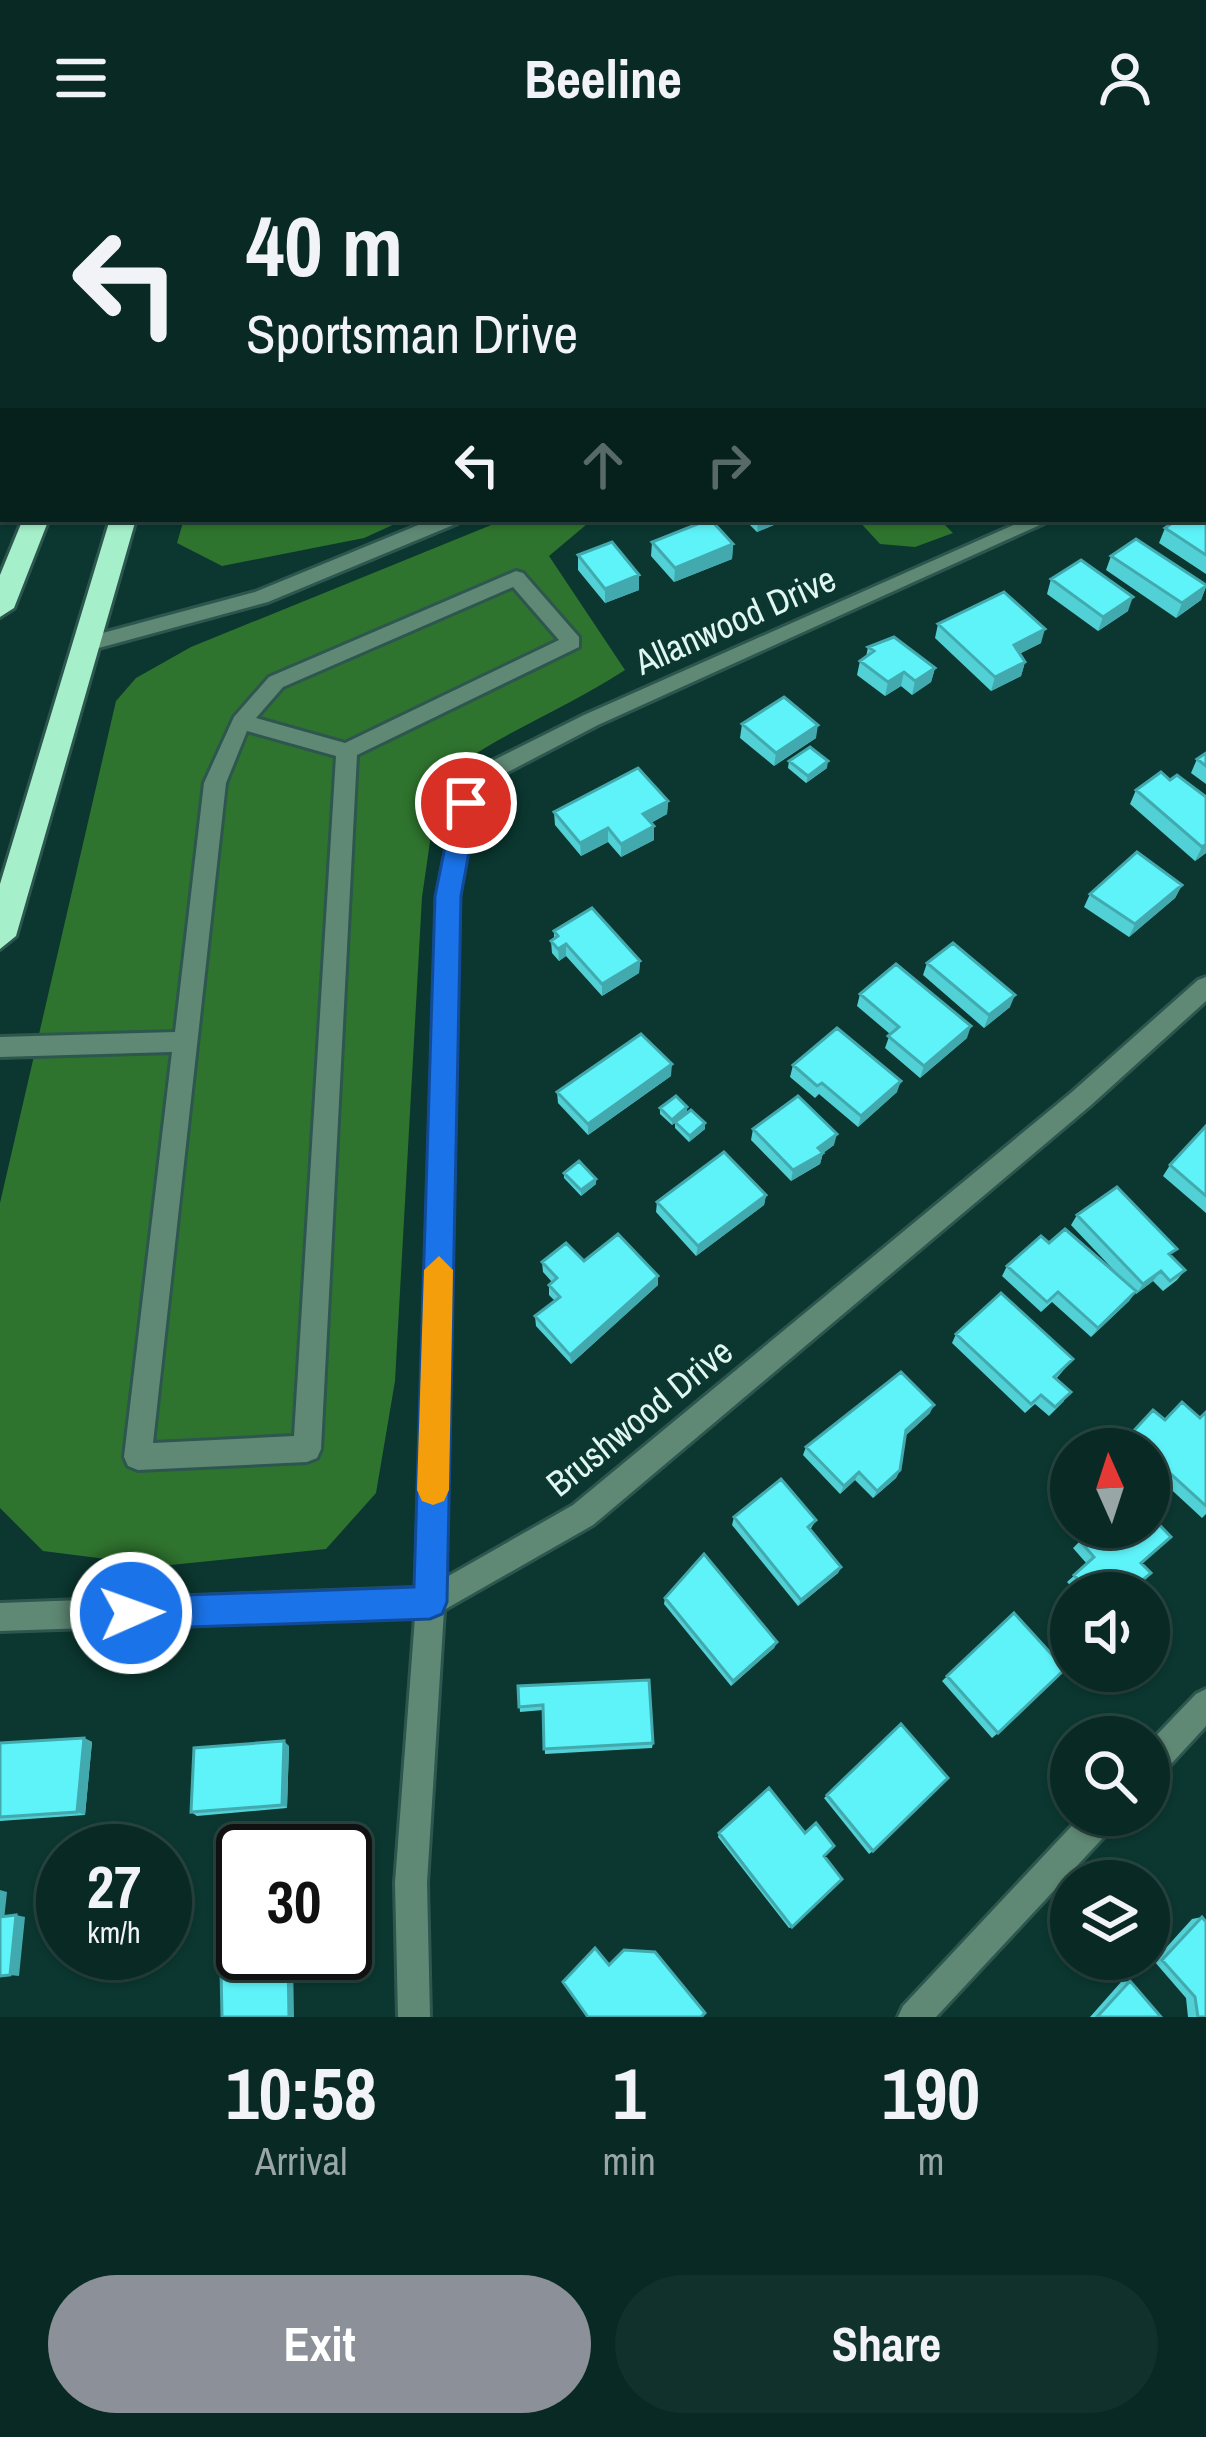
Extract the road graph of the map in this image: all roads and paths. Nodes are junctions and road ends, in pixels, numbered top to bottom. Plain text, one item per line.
1 (35, 522) edge
2 (122, 522) edge
3 (444, 522) edge
4 (1037, 522) edge
5 (0, 608) edge
6 (84, 645) junction
7 (241, 722) junction
8 (347, 751) junction
9 (0, 936) edge
10 (1206, 987) edge
11 (182, 1042) junction
12 (0, 1047) edge
13 (430, 1602) junction
14 (0, 1617) edge
15 (1206, 1704) edge
16 (1170, 1743) edge
17 (1083, 1836) edge
18 (414, 2017) edge
19 (914, 2017) edge

1 - 5 highway
2 - 6 highway
3 - 6 street
4 - 13 street, Allanwood Drive
6 - 9 highway
7 - 8 street
7 - 8 street
7 - 11 street
8 - 11 street
10 - 13 street, Brushwood Drive
11 - 12 street
13 - 14 street, Brushwood Drive
13 - 18 street
15 - 16 street
17 - 19 street

